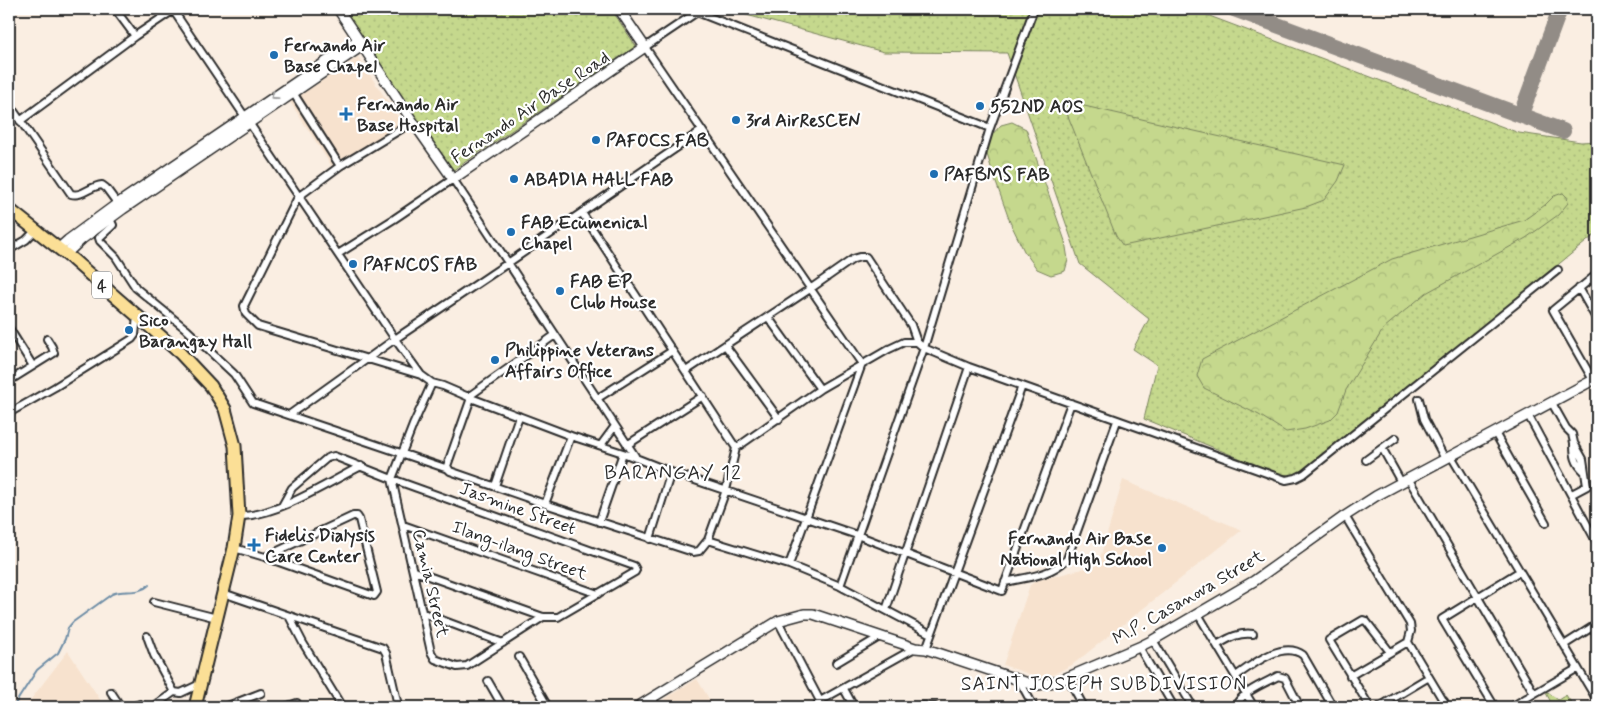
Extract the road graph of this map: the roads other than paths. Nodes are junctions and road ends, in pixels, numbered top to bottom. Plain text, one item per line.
1 (115, 9) edge
2 (338, 9) edge
3 (619, 9) edge
4 (1034, 9) edge
5 (175, 10) edge
6 (695, 11) edge
7 (135, 36) junction
8 (360, 43) junction
9 (645, 47) junction
10 (291, 90) junction
11 (9, 104) edge
12 (248, 119) junction
13 (20, 121) junction
14 (413, 122) junction
15 (990, 128) junction
16 (701, 131) junction
17 (340, 166) junction
18 (453, 179) junction
19 (298, 196) junction
20 (120, 206) junction
21 (9, 209) edge
22 (582, 213) junction
23 (108, 215) junction
24 (36, 230) junction
25 (9, 250) edge
26 (63, 251) junction
27 (338, 254) junction
28 (508, 263) junction
29 (1558, 270) dead end
30 (1597, 274) edge
31 (1579, 288) junction
32 (810, 289) junction
33 (137, 316) junction
34 (768, 316) junction
35 (1597, 320) edge
36 (9, 328) edge
37 (555, 335) junction
38 (395, 338) junction
39 (47, 340) dead end
40 (917, 342) junction
41 (725, 345) junction
42 (924, 348) junction
43 (672, 351) junction
44 (368, 359) junction
45 (862, 364) junction
46 (33, 366) junction
47 (969, 367) junction
48 (686, 371) junction
49 (421, 375) junction
50 (1595, 379) edge
51 (9, 381) edge
52 (432, 384) junction
53 (1022, 386) junction
54 (820, 390) junction
55 (703, 396) junction
56 (470, 397) junction
57 (598, 398) junction
58 (1419, 399) dead end
59 (1071, 403) junction
60 (1552, 403) junction
61 (9, 413) edge
62 (289, 415) junction
63 (1528, 415) junction
64 (520, 416) junction
65 (779, 419) junction
66 (1117, 421) junction
67 (615, 426) junction
68 (1495, 433) junction
69 (571, 436) junction
70 (1396, 438) dead end
71 (601, 445) junction
72 (627, 445) junction
73 (736, 448) junction
74 (1382, 448) junction
75 (623, 452) junction
76 (402, 454) junction
77 (636, 458) junction
78 (1448, 458) junction
79 (1366, 460) dead end
80 (360, 466) junction
81 (448, 469) junction
82 (671, 472) junction
83 (392, 479) junction
84 (1404, 480) junction
85 (495, 486) junction
86 (726, 490) junction
87 (1572, 494) junction
88 (545, 504) junction
89 (282, 506) junction
90 (240, 516) junction
91 (1345, 516) junction
92 (807, 517) junction
93 (599, 522) junction
94 (1546, 523) dead end
95 (403, 525) junction
96 (857, 535) junction
97 (650, 539) junction
98 (708, 540) junction
99 (1597, 543) edge
100 (234, 548) junction
101 (905, 553) junction
102 (265, 558) junction
103 (789, 564) junction
104 (414, 571) junction
105 (1520, 571) junction
106 (953, 572) junction
107 (1005, 582) junction
108 (840, 586) junction
109 (223, 593) junction
110 (598, 594) junction
111 (1478, 597) junction
112 (154, 602) dead end
113 (886, 610) junction
114 (424, 613) junction
115 (1198, 614) junction
116 (290, 616) junction
117 (543, 617) junction
118 (217, 618) junction
119 (778, 621) junction
120 (1597, 624) edge
121 (931, 634) junction
122 (1252, 634) dead end
123 (147, 636) dead end
124 (881, 636) junction
125 (1153, 640) junction
126 (1408, 642) junction
127 (503, 643) junction
128 (1217, 644) junction
129 (1564, 645) junction
130 (1139, 647) junction
131 (915, 648) junction
132 (926, 648) junction
133 (1390, 652) junction
134 (519, 657) dead end
135 (836, 662) dead end
136 (1578, 668) junction
137 (1236, 676) junction
138 (1350, 676) junction
139 (1429, 677) junction
140 (1068, 678) junction
141 (1019, 680) junction
142 (488, 681) dead end
143 (200, 684) junction
144 (844, 689) junction
145 (111, 692) dead end
146 (174, 692) junction
147 (261, 693) dead end
148 (1246, 694) junction
149 (1534, 694) junction
150 (652, 698) junction
151 (1597, 700) edge
152 (1444, 701) junction
153 (820, 702) junction
154 (297, 703) dead end
155 (1299, 705) dead end
156 (121, 707) edge
157 (131, 707) edge
158 (144, 707) edge
159 (153, 707) edge
160 (195, 707) edge
161 (225, 707) edge
162 (285, 707) edge
163 (342, 707) edge
164 (394, 707) edge
165 (503, 707) edge
166 (548, 707) edge
167 (637, 707) edge
168 (657, 707) edge
169 (815, 707) edge
170 (854, 707) edge
171 (920, 707) edge
172 (936, 707) edge
173 (1034, 707) edge
174 (1084, 707) edge
175 (1174, 707) edge
176 (1193, 707) edge
177 (1235, 707) edge
178 (1254, 707) edge
179 (1333, 707) edge
180 (1370, 707) edge
181 (1379, 707) edge
182 (1433, 707) edge
183 (1447, 707) edge
184 (1495, 707) edge
185 (1511, 707) edge

1 - 7 street
2 - 8 street, Fernando Air Base Road
3 - 9 street
4 - 15 street
5 - 7 street
5 - 12 street
6 - 9 street
6 - 15 street
7 - 13 street
8 - 10 street
8 - 14 street, Fernando Air Base Road
9 - 16 street
9 - 18 street, Fernando Air Base Road
10 - 12 street
10 - 17 street
11 - 13 street
12 - 19 street
12 - 20 street
13 - 20 street
14 - 17 street
14 - 18 street, Fernando Air Base Road
15 - 42 street
16 - 22 street
16 - 32 street
17 - 19 street
18 - 27 street
18 - 28 street
19 - 27 street
19 - 44 street
20 - 23 street
21 - 24 highway, 4
22 - 28 street
22 - 43 street
23 - 26 street
23 - 62 street
24 - 25 street
24 - 26 highway, 4
26 - 33 highway, 4
27 - 38 street
28 - 37 street
28 - 38 street
29 - 66 street
30 - 31 street
31 - 35 street
31 - 50 street
32 - 34 street
32 - 40 street
32 - 45 street
33 - 61 street
33 - 90 highway, 4
34 - 41 street
34 - 54 street
36 - 46 street
37 - 56 street
37 - 57 street
38 - 44 street
38 - 49 street
39 - 46 street
40 - 42 street
40 - 45 street
41 - 48 street
41 - 65 street
42 - 47 street
42 - 96 street
43 - 48 street
43 - 57 street
44 - 49 street
44 - 62 street
45 - 54 street
45 - 92 street
46 - 51 street
47 - 53 street
47 - 101 street
48 - 55 street
49 - 52 street
50 - 60 street, M.P. Casanova Street
52 - 56 street
52 - 76 street
53 - 59 street
53 - 106 street
54 - 65 street
55 - 72 street
55 - 73 street
56 - 64 street
56 - 81 street
57 - 67 street
58 - 78 street
59 - 66 street
59 - 107 street
60 - 63 street, M.P. Casanova Street
60 - 87 street
62 - 76 street
63 - 68 street, M.P. Casanova Street
63 - 87 street
64 - 69 street
64 - 85 street
65 - 73 street
66 - 107 street
67 - 71 street
67 - 72 street
68 - 78 street, M.P. Casanova Street
68 - 94 street
69 - 71 street
69 - 88 street
70 - 74 street
71 - 75 street
72 - 77 street
73 - 86 street
74 - 79 street
74 - 84 street
75 - 77 street
75 - 93 street
76 - 81 street
76 - 83 street
77 - 82 street
78 - 84 street, M.P. Casanova Street
78 - 105 street
80 - 83 street, Jasmine Street
80 - 89 street
80 - 89 street, Jasmine Street
81 - 85 street
82 - 86 street
82 - 97 street
83 - 95 street, Camia Street
83 - 110 street, Jasmine Street
84 - 91 street, M.P. Casanova Street
84 - 111 street
85 - 88 street
86 - 92 street
86 - 98 street
87 - 99 street
88 - 93 street
89 - 90 street
90 - 100 highway, 4
91 - 115 street, M.P. Casanova Street
91 - 126 street
92 - 96 street
92 - 103 street
93 - 97 street
95 - 104 street, Camia Street
95 - 110 street, Ilang-ilang Street
96 - 101 street
96 - 108 street
97 - 98 street
98 - 103 street
100 - 102 street
100 - 109 highway, 4
101 - 106 street
101 - 113 street
102 - 102 street
103 - 108 street
104 - 114 street, Camia Street
104 - 117 street
105 - 111 street
105 - 129 street
106 - 107 street
106 - 121 street
108 - 113 street
109 - 116 street
109 - 118 highway, 4
110 - 117 street
111 - 149 street
111 - 184 street
112 - 118 street
113 - 121 street
114 - 127 street
114 - 127 street, Camia Street
115 - 125 street, M.P. Casanova Street
115 - 128 street
116 - 163 street
116 - 164 street
117 - 127 street, Camia Street
118 - 143 highway, 4
119 - 124 street, M.P. Casanova Street
119 - 150 street, M.P. Casanova Street
119 - 153 street
120 - 129 street
121 - 132 street
122 - 128 street
123 - 146 street
124 - 131 street, M.P. Casanova Street
124 - 135 street
125 - 130 street, M.P. Casanova Street
125 - 176 street
126 - 133 street
126 - 139 street
128 - 137 street
129 - 136 street
130 - 140 street, M.P. Casanova Street
130 - 175 street
131 - 132 street, M.P. Casanova Street
131 - 144 street
132 - 141 street, M.P. Casanova Street
133 - 138 street
133 - 138 street
134 - 166 street
136 - 149 street
136 - 151 street
137 - 148 street
137 - 179 street
138 - 180 street
139 - 152 street
139 - 181 street
140 - 141 street, M.P. Casanova Street
140 - 174 street
141 - 173 street
142 - 165 street
143 - 146 street
143 - 160 highway, 4
144 - 153 street
144 - 170 street
145 - 156 street
146 - 159 street
147 - 161 street
148 - 155 street
148 - 177 street
148 - 178 street
149 - 185 street
150 - 167 street, M.P. Casanova Street
150 - 168 street
152 - 182 street
152 - 183 street
153 - 169 street
154 - 162 street
157 - 158 street
171 - 172 street

